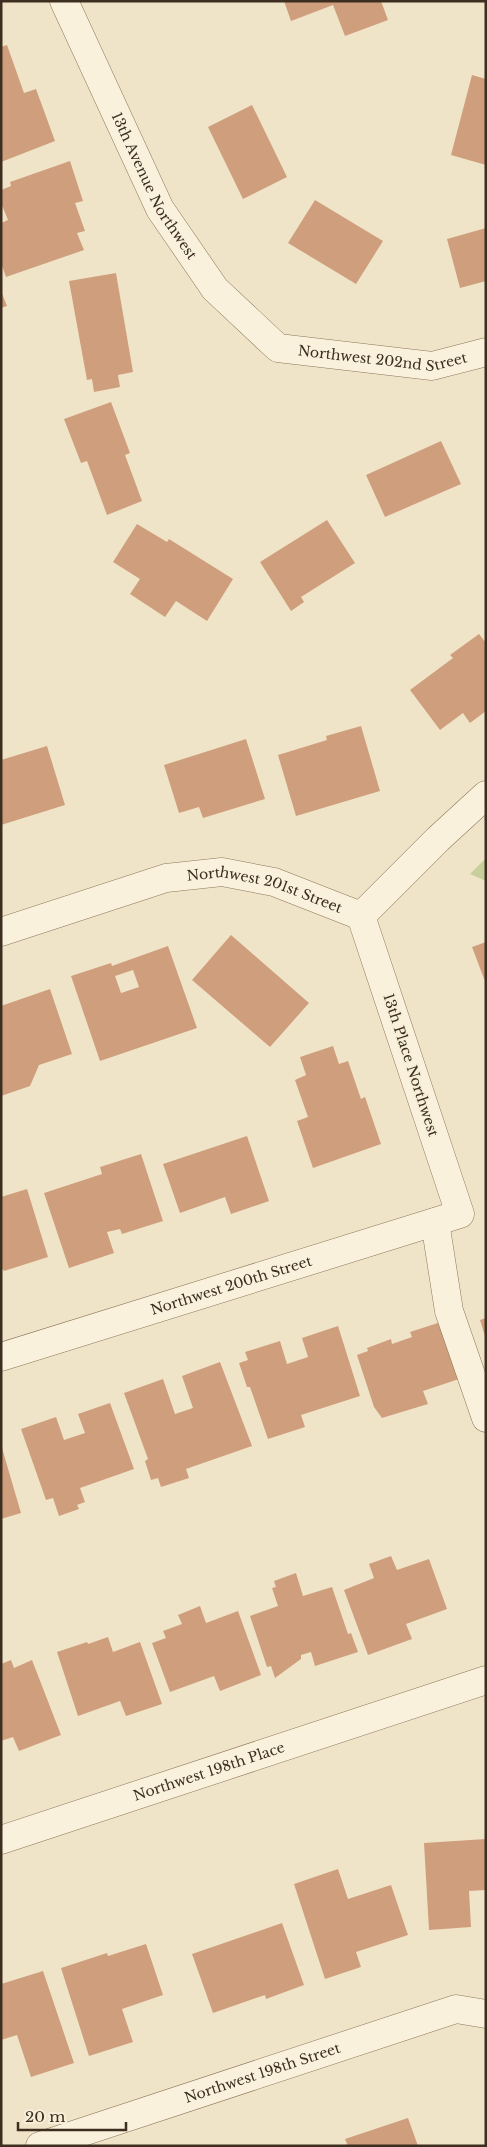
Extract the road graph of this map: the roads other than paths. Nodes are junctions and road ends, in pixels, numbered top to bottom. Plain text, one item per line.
1 (64, 1) edge
2 (278, 348) joint
3 (486, 352) edge
4 (486, 795) edge
5 (361, 916) junction
6 (1, 932) edge
7 (460, 1214) joint
8 (435, 1222) junction
9 (1, 1357) edge
10 (486, 1418) edge
11 (486, 1680) edge
12 (1, 1840) edge
13 (486, 2014) edge
14 (40, 2146) edge

1 - 2 street, 13th Avenue Northwest
2 - 3 street, Northwest 202nd Street
4 - 5 street, Northwest 201st Street
5 - 6 street, Northwest 201st Street
5 - 7 street, 13th Place Northwest
7 - 8 street, Northwest 200th Street
8 - 9 street, Northwest 200th Street
8 - 10 street
11 - 12 street, Northwest 198th Place
13 - 14 street, Northwest 198th Street

